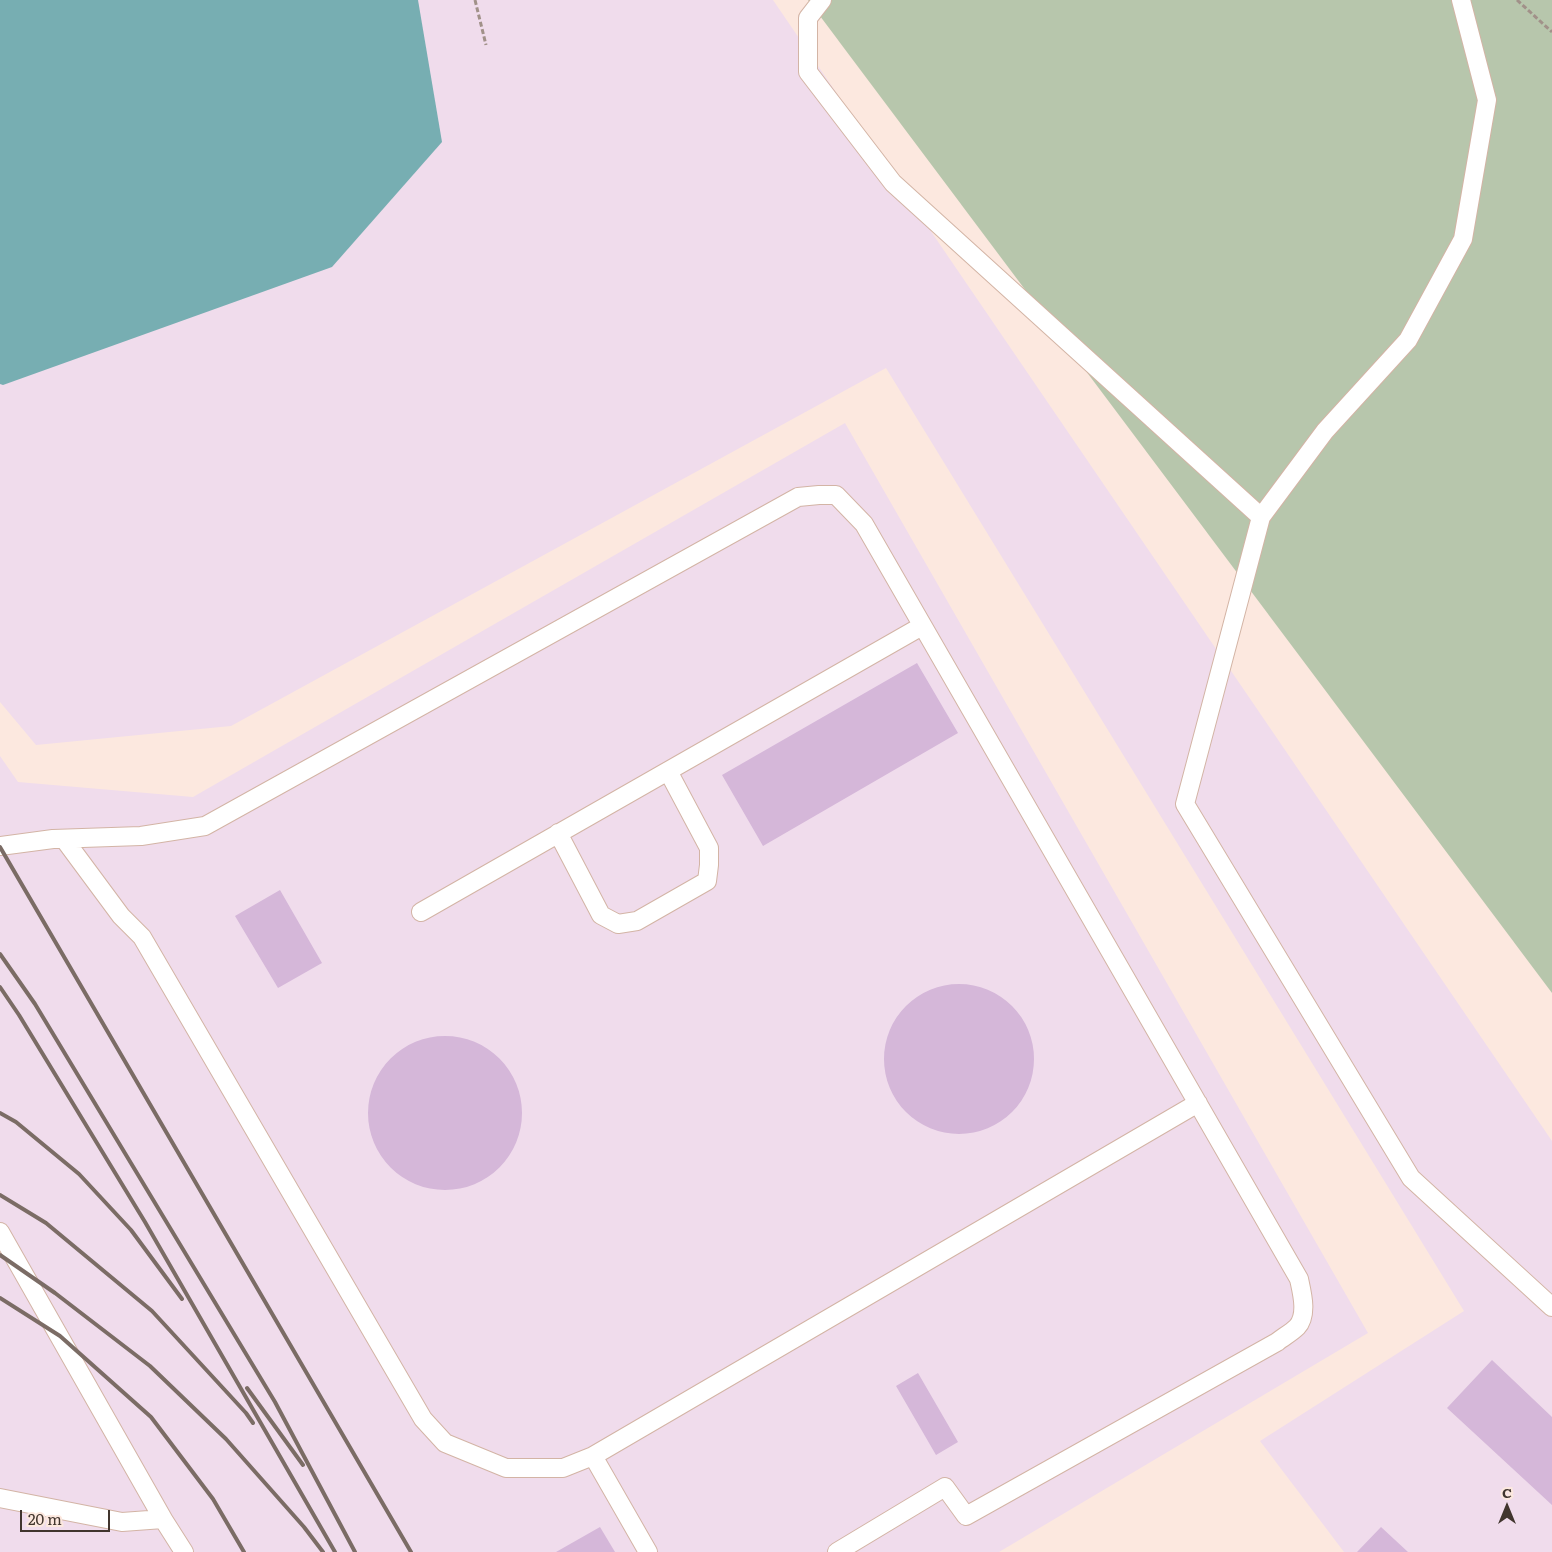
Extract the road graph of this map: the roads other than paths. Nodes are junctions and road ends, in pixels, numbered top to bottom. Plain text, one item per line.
1 (822, 0) edge
2 (1461, 0) edge
3 (1261, 517) junction
4 (922, 626) junction
5 (668, 771) junction
6 (558, 833) junction
7 (64, 839) junction
8 (0, 846) edge
9 (420, 912) dead end
10 (1198, 1103) junction
11 (0, 1232) edge
12 (1552, 1307) edge
13 (593, 1456) junction
14 (0, 1498) edge
15 (163, 1519) junction
16 (184, 1552) edge
17 (648, 1552) edge
18 (837, 1552) edge

1 - 3 lane
2 - 3 lane
3 - 12 lane
4 - 5 lane
4 - 7 lane
4 - 10 lane
5 - 6 lane
5 - 6 lane
6 - 9 lane
7 - 8 lane
7 - 13 lane
10 - 13 lane
10 - 18 lane
11 - 15 lane
13 - 17 lane
14 - 15 lane
15 - 16 lane

